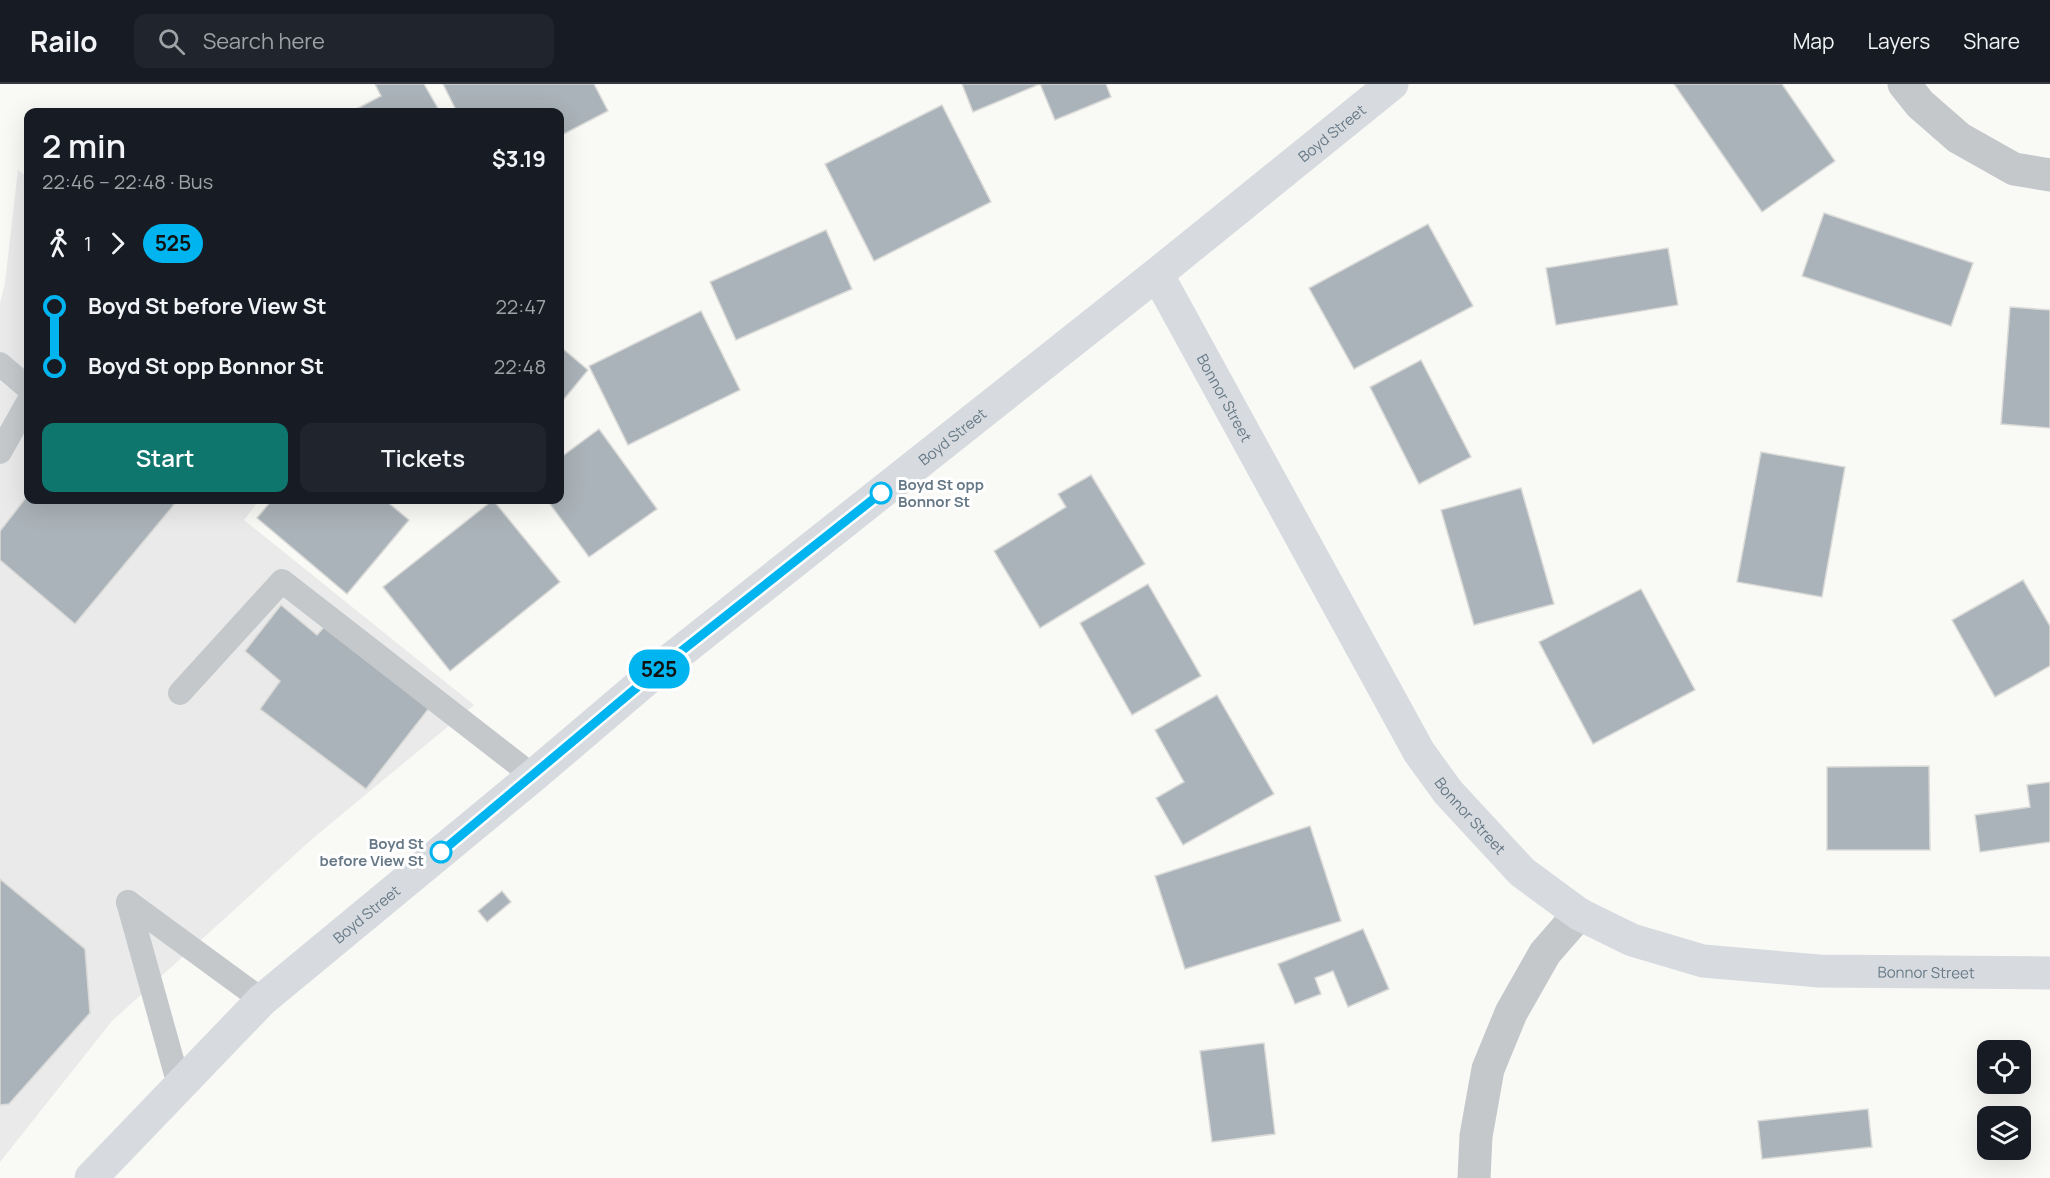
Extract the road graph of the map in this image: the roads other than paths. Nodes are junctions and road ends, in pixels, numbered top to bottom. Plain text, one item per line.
1 (1392, 84) edge
2 (1904, 84) edge
3 (2050, 175) edge
4 (1157, 274) junction
5 (0, 364) edge
6 (24, 385) edge
7 (24, 409) edge
8 (0, 452) edge
9 (180, 693) dead end
10 (533, 776) junction
11 (1579, 914) junction
12 (2050, 973) edge
13 (262, 1000) junction
14 (178, 1085) junction
15 (91, 1178) edge
16 (1474, 1178) edge

1 - 4 main road, Boyd Street
2 - 3 street
4 - 10 main road, Boyd Street
4 - 11 main road, Bonnor Street
5 - 6 lane
7 - 8 lane
9 - 10 lane
10 - 13 main road, Boyd Street
11 - 12 main road, Bonnor Street
11 - 16 street
13 - 14 main road, Boyd Street
13 - 14 lane
14 - 15 main road, Boyd Street

